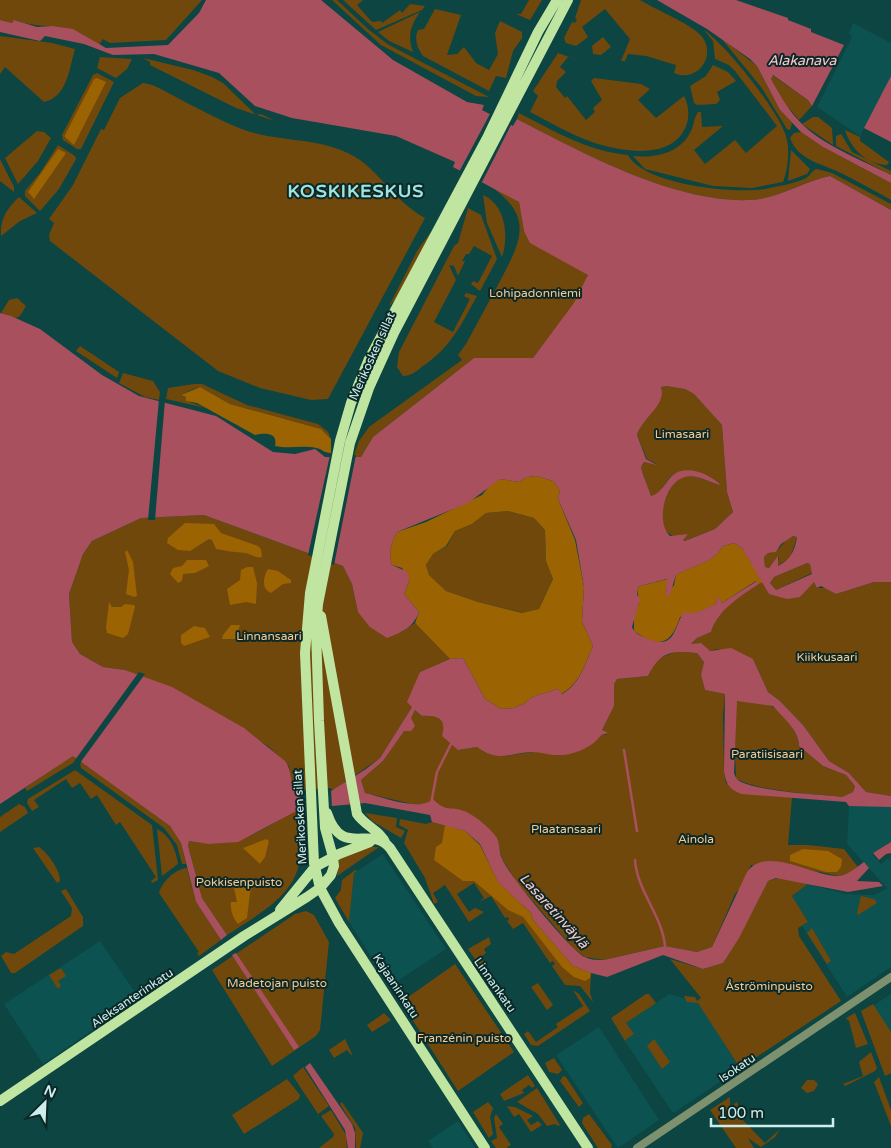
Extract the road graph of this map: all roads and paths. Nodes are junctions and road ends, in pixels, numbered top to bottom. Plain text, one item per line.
1 (557, 0) edge
2 (568, 0) edge
3 (456, 205) junction
4 (315, 593) junction
5 (318, 604) junction
6 (327, 820) junction
7 (382, 842) junction
8 (334, 857) junction
9 (315, 867) junction
10 (320, 888) junction
11 (277, 914) junction
12 (891, 977) edge
13 (0, 1101) edge
14 (485, 1148) edge
15 (588, 1148) edge
16 (637, 1148) edge

1 - 3 main road, Merikosken sillat
2 - 3 main road, Merikosken sillat
3 - 4 main road, Merikosken sillat
4 - 5 main road, Merikosken sillat
4 - 9 main road, Merikosken sillat
5 - 6 main road, Merikosken sillat
5 - 7 main road, Linnankatu
6 - 7 main road
6 - 8 main road, Merikosken sillat
7 - 8 main road
7 - 15 main road, Linnankatu
8 - 9 main road
8 - 10 main road
9 - 10 main road, Merikosken sillat
9 - 11 main road, Aleksanterinkatu
10 - 11 main road, Aleksanterinkatu
10 - 14 main road, Kajaaninkatu
11 - 13 main road, Aleksanterinkatu
12 - 16 street, Isokatu

